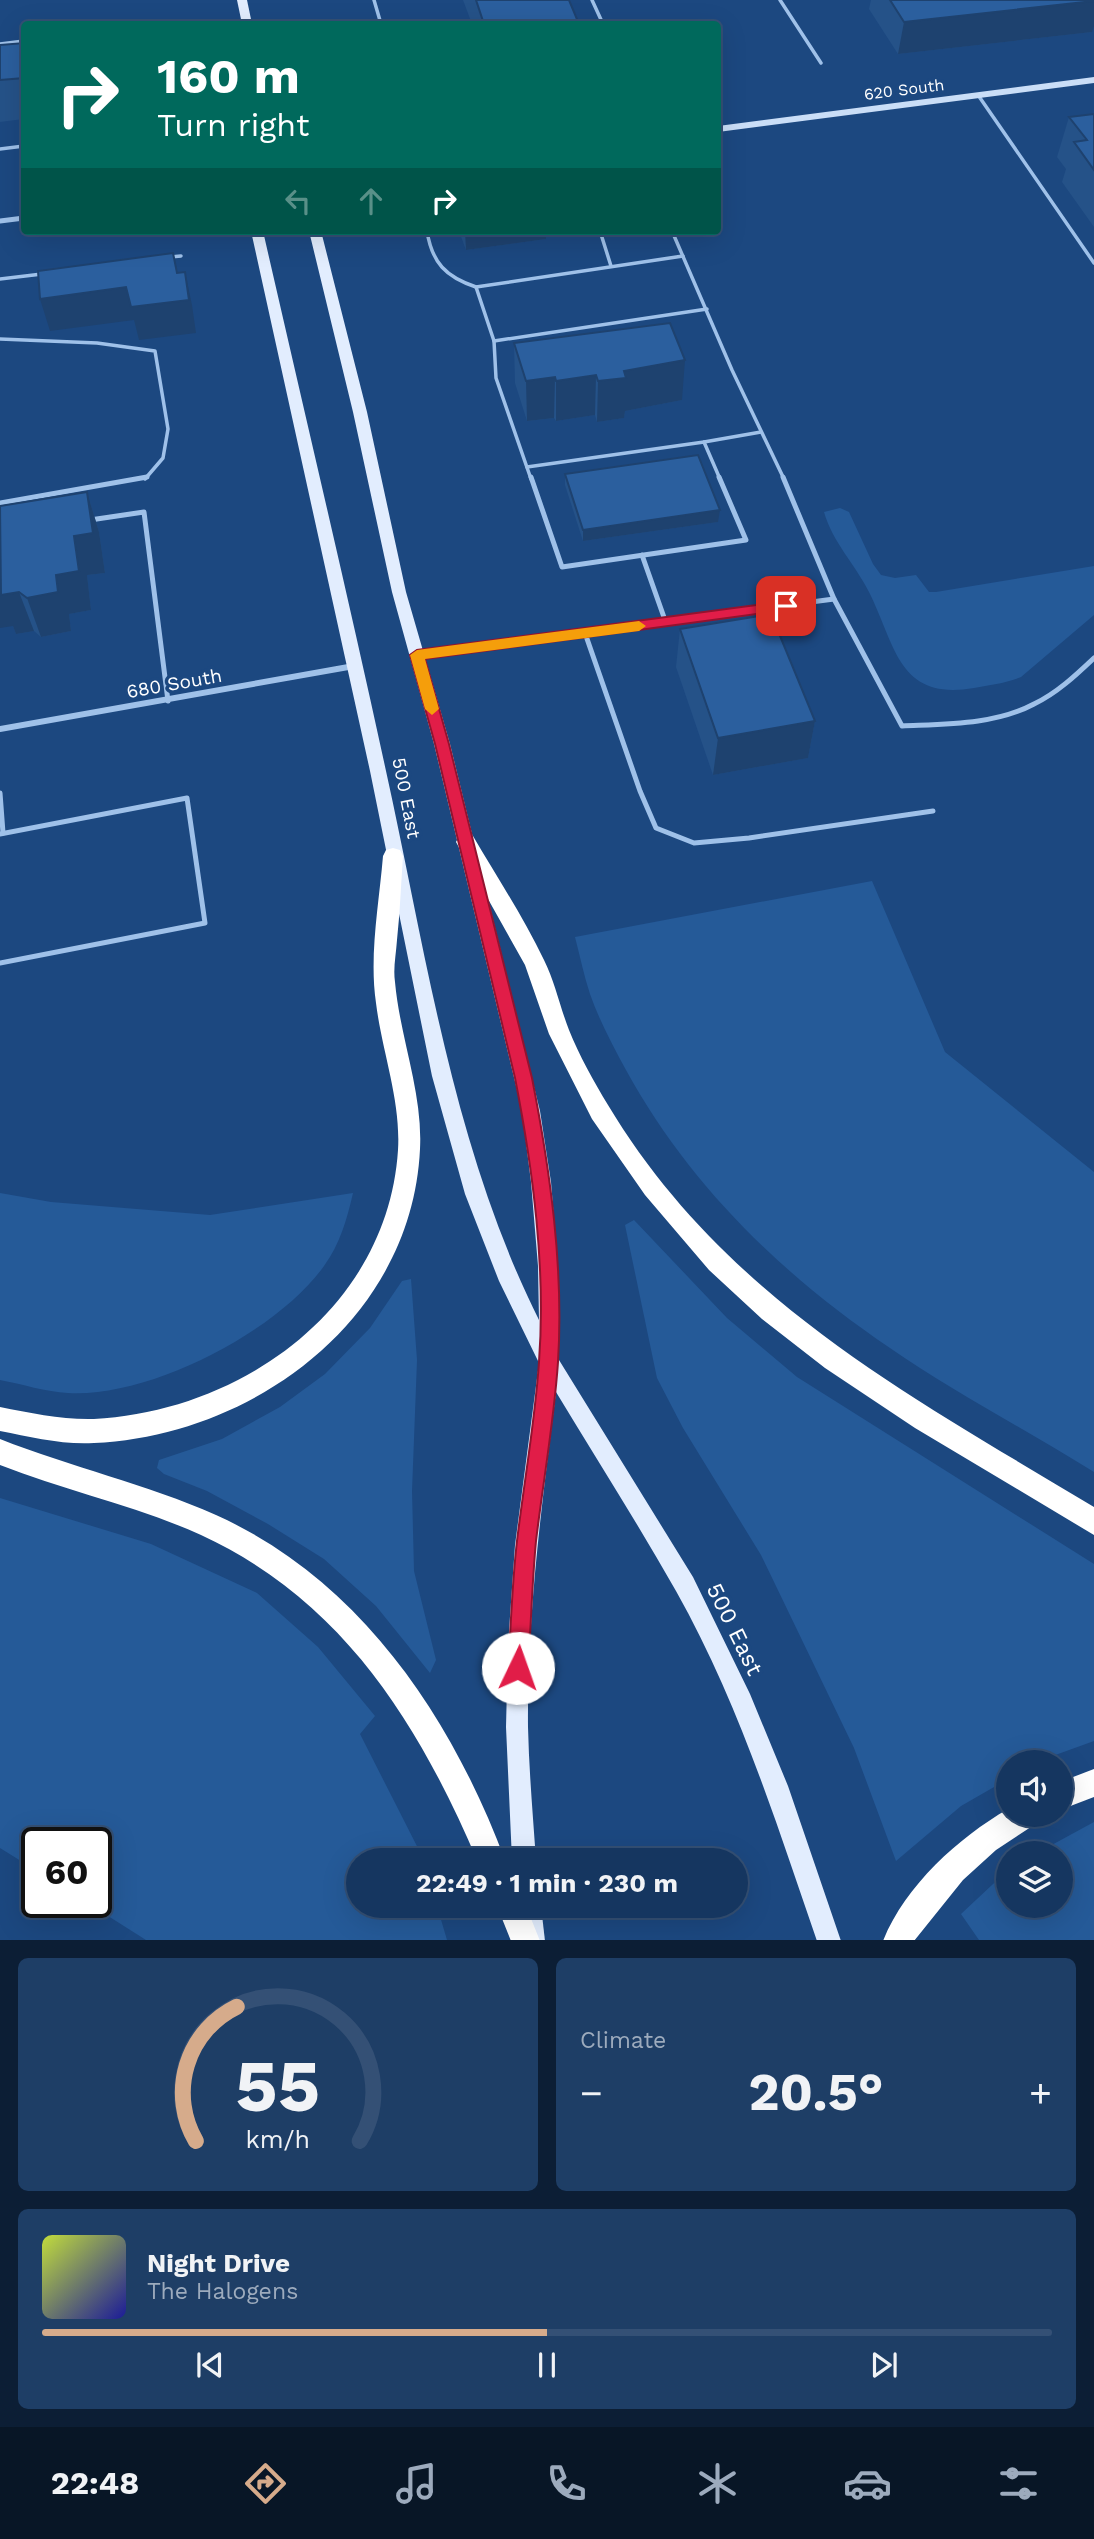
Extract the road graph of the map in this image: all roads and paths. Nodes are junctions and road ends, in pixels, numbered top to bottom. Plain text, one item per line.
1 (242, 0) edge
2 (374, 0) edge
3 (592, 0) edge
4 (780, 0) edge
5 (246, 21) edge
6 (380, 21) edge
7 (602, 21) edge
8 (21, 41) edge
9 (0, 44) edge
10 (821, 63) dead end
11 (1094, 80) edge
12 (978, 95) junction
13 (721, 129) edge
14 (21, 146) edge
15 (0, 149) edge
16 (21, 218) edge
17 (0, 221) edge
18 (258, 235) edge
19 (316, 235) edge
20 (428, 235) edge
21 (601, 235) edge
22 (673, 235) edge
23 (181, 256) dead end
24 (683, 256) junction
25 (168, 258) edge
26 (1094, 263) edge
27 (611, 267) junction
28 (52, 273) edge
29 (0, 279) edge
30 (476, 286) junction
31 (707, 309) junction
32 (0, 339) edge
33 (494, 341) junction
34 (761, 432) junction
35 (704, 442) junction
36 (527, 467) junction
37 (0, 503) edge
38 (79, 522) edge
39 (642, 555) junction
40 (834, 599) junction
41 (666, 623) junction
42 (585, 633) junction
43 (417, 655) junction
44 (1094, 659) edge
45 (354, 666) junction
46 (168, 701) junction
47 (0, 729) edge
48 (0, 793) edge
49 (933, 811) dead end
50 (2, 834) edge
51 (466, 842) junction
52 (393, 856) junction
53 (0, 963) edge
54 (549, 1362) junction
55 (0, 1419) edge
56 (0, 1452) edge
57 (1094, 1522) edge
58 (1094, 1783) edge
59 (1073, 1791) edge
60 (1006, 1827) edge
61 (486, 1848) edge
62 (523, 1848) edge
63 (516, 1918) edge
64 (530, 1918) edge
65 (526, 1940) edge
66 (533, 1940) edge
67 (829, 1940) edge
68 (898, 1940) edge

1 - 5 main road
2 - 6 lane
3 - 7 lane
4 - 10 lane
8 - 9 lane
11 - 12 street, 620 South
12 - 13 street, 620 South
12 - 26 lane
14 - 15 lane
16 - 17 street
18 - 45 main road, 500 East
19 - 43 main road
20 - 30 lane
21 - 27 lane
22 - 24 lane
23 - 25 lane
24 - 27 lane
24 - 31 lane
27 - 30 lane
28 - 29 lane
30 - 33 lane
31 - 33 lane
31 - 34 lane
32 - 37 lane
33 - 36 lane
34 - 35 lane
34 - 40 lane
35 - 36 lane
35 - 39 lane
36 - 39 lane
38 - 46 lane
39 - 41 lane
40 - 41 lane
40 - 44 lane
41 - 42 lane
42 - 43 lane
42 - 49 lane
43 - 51 main road
45 - 46 street, 680 South
45 - 52 main road, 500 East
46 - 47 street, 680 South
48 - 50 lane
50 - 53 lane
51 - 54 main road
51 - 57 highway
52 - 54 main road, 500 East
52 - 55 highway
54 - 62 main road
54 - 67 main road, 500 East
56 - 61 highway
58 - 59 highway
60 - 68 highway
63 - 65 highway
64 - 66 main road

